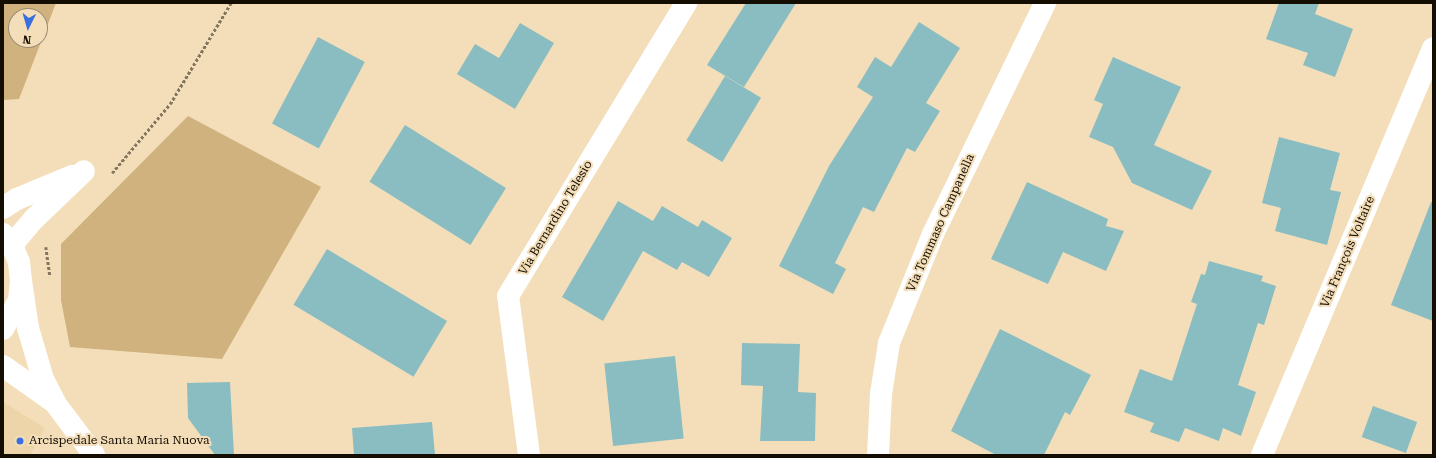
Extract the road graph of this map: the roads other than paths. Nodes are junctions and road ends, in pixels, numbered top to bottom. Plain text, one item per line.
1 (686, 3) edge
2 (1046, 3) edge
3 (1433, 48) edge
4 (3, 208) edge
5 (7, 239) edge
6 (21, 281) junction
7 (3, 329) edge
8 (3, 366) edge
9 (56, 403) junction
10 (94, 455) edge
11 (529, 455) edge
12 (878, 455) edge
13 (1262, 455) edge

1 - 11 street, Via Bernardino Telesio
2 - 12 street, Via Tommaso Campanella
3 - 13 street, Via François Voltaire
4 - 5 street
5 - 6 street
6 - 7 street
6 - 9 street
8 - 9 street
9 - 10 street

